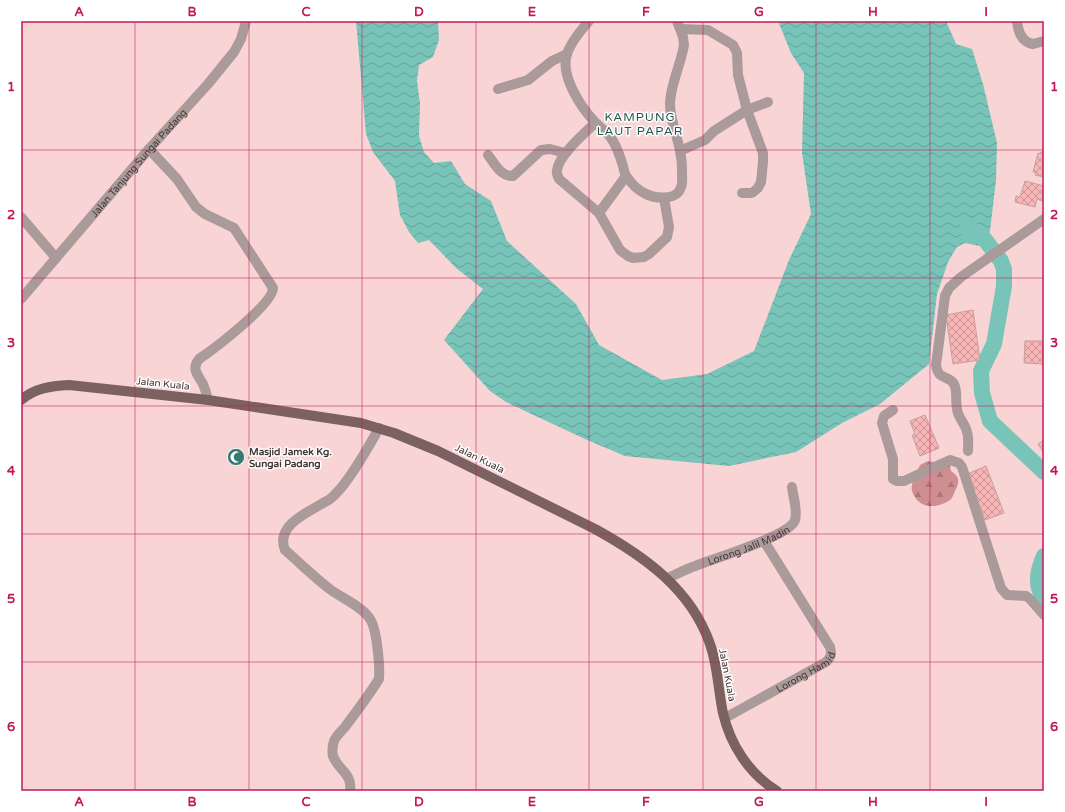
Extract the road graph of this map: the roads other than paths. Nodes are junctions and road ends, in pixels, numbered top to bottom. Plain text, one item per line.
1 (246, 21) edge
2 (589, 21) edge
3 (1018, 21) edge
4 (679, 25) edge
5 (1044, 42) edge
6 (567, 54) junction
7 (498, 88) dead end
8 (768, 102) dead end
9 (747, 110) junction
10 (595, 123) junction
11 (149, 149) junction
12 (680, 151) junction
13 (565, 153) junction
14 (488, 155) dead end
15 (626, 176) junction
16 (742, 193) dead end
17 (664, 198) junction
18 (599, 213) junction
19 (21, 217) edge
20 (1044, 219) edge
21 (56, 258) junction
22 (21, 299) edge
23 (21, 400) edge
24 (208, 400) junction
25 (893, 410) dead end
26 (380, 428) junction
27 (968, 451) dead end
28 (792, 487) dead end
29 (764, 541) junction
30 (668, 578) junction
31 (1044, 616) edge
32 (725, 718) junction
33 (350, 791) edge
34 (777, 791) edge

1 - 11 street, Jalan Tanjung Sungai Padang
2 - 6 street
3 - 5 street
4 - 9 street
4 - 12 street
6 - 7 street
6 - 10 street
8 - 9 street
9 - 12 street
9 - 16 street
10 - 13 street
10 - 15 street
11 - 21 street, Jalan Tanjung Sungai Padang
11 - 24 street
12 - 17 street
13 - 14 street
13 - 18 street
15 - 17 street
15 - 18 street
17 - 18 street
19 - 21 street
20 - 27 street
21 - 22 street, Jalan Tanjung Sungai Padang
23 - 24 main road, Jalan Kuala
24 - 26 main road, Jalan Kuala
25 - 31 street
26 - 30 main road, Jalan Kuala
26 - 33 street
28 - 29 street, Lorong Jalil Madin
29 - 30 street, Lorong Jalil Madin
29 - 32 street, Lorong Hamid
30 - 32 main road, Jalan Kuala
32 - 34 main road, Jalan Kuala

